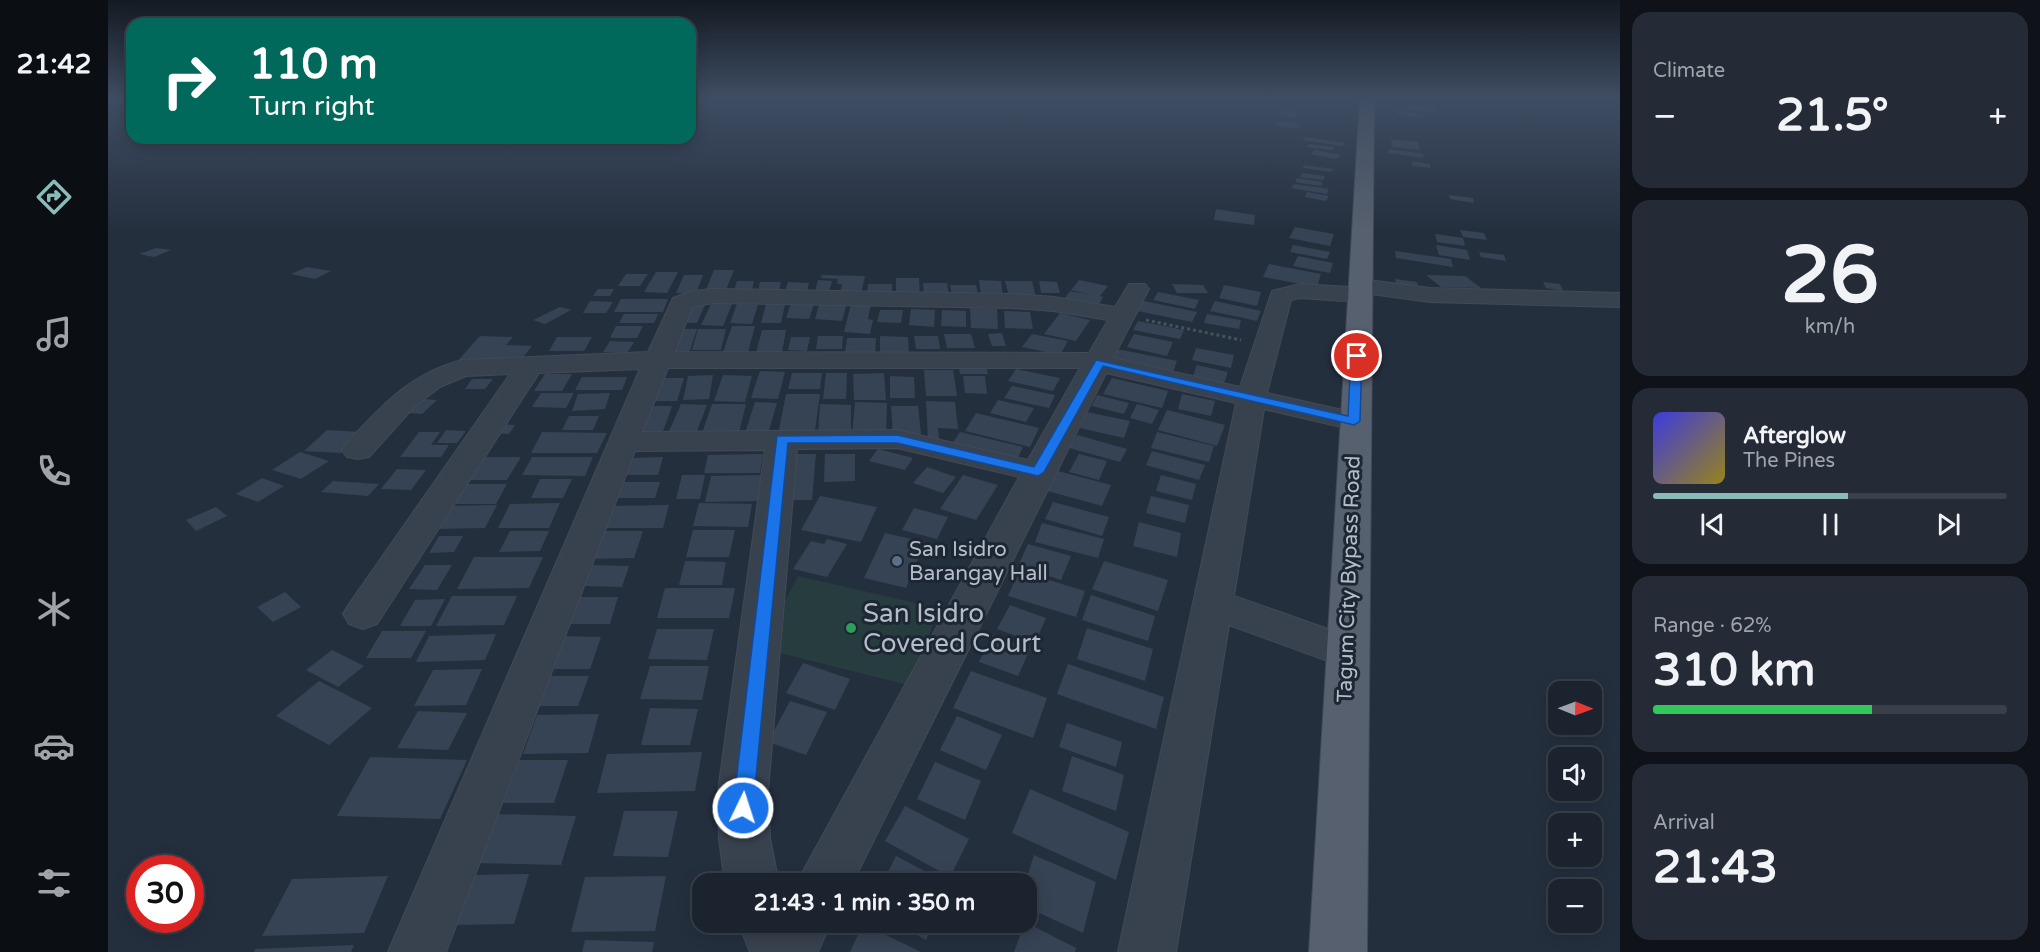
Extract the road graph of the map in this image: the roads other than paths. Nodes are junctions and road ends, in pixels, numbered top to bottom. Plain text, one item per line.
1 (1366, 142) edge
2 (1360, 291) junction
3 (1620, 300) edge
4 (656, 360) junction
5 (1100, 362) junction
6 (531, 364) junction
7 (1252, 396) junction
8 (1354, 421) junction
9 (782, 439) junction
10 (623, 442) junction
11 (358, 450) dead end
12 (1038, 472) junction
13 (1213, 604) junction
14 (363, 614) dead end
15 (1347, 652) junction
16 (749, 873) edge
17 (829, 873) edge
18 (771, 933) edge
19 (797, 933) edge
20 (417, 952) edge
21 (779, 952) edge
22 (787, 952) edge
23 (1147, 952) edge
24 (1338, 952) edge

1 - 2 main road, Tagum City Bypass Road
2 - 3 street
2 - 7 street
2 - 8 main road, Tagum City Bypass Road
4 - 5 street
4 - 5 street
4 - 6 street
4 - 10 street
5 - 7 street
5 - 12 street
6 - 11 street
6 - 14 street
7 - 8 street
7 - 13 street
8 - 15 main road, Tagum City Bypass Road
9 - 10 street
9 - 12 street
9 - 16 street
10 - 20 street
12 - 17 street
13 - 15 street
13 - 23 street
15 - 24 main road, Tagum City Bypass Road
18 - 21 street
19 - 22 street

